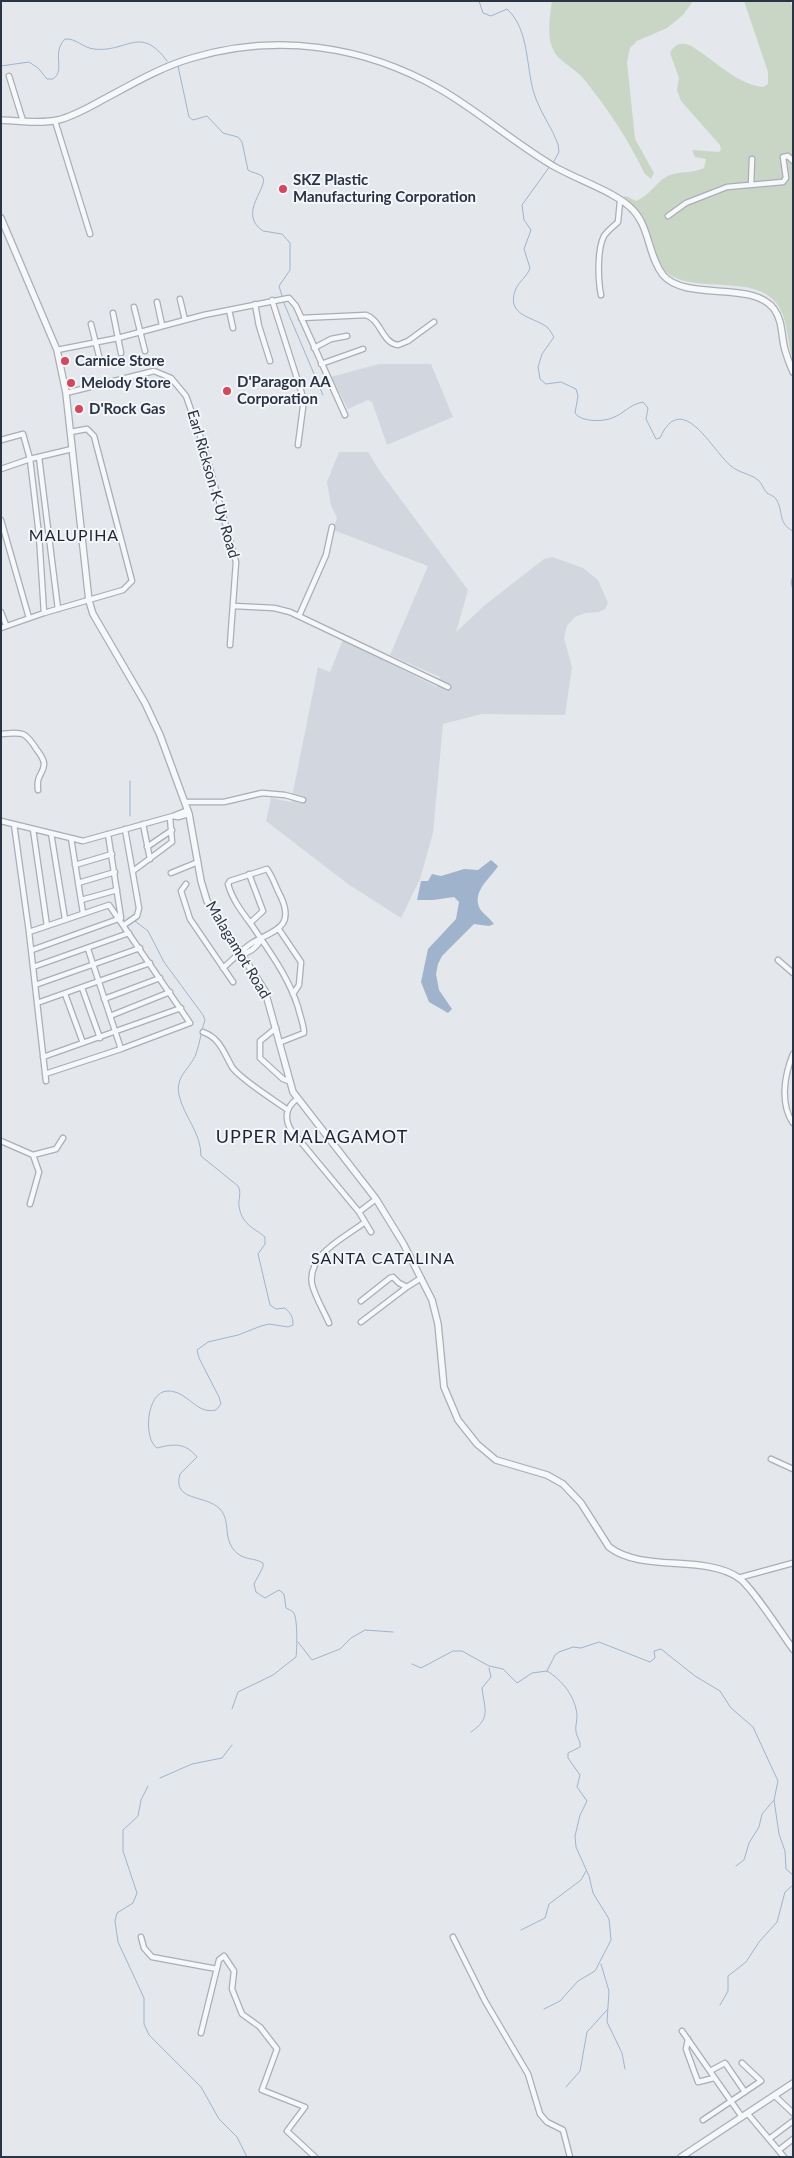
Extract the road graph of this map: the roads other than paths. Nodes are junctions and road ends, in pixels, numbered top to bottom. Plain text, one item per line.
1 (9, 76) dead end
2 (1, 120) edge
3 (23, 121) junction
4 (55, 121) junction
5 (752, 159) dead end
6 (793, 160) edge
7 (751, 185) junction
8 (620, 201) junction
9 (668, 216) dead end
10 (1, 218) edge
11 (90, 234) dead end
12 (601, 295) dead end
13 (180, 299) dead end
14 (272, 300) junction
15 (157, 302) dead end
16 (255, 304) junction
17 (134, 307) dead end
18 (229, 310) junction
19 (113, 313) dead end
20 (301, 318) junction
21 (185, 320) junction
22 (434, 322) dead end
23 (91, 324) dead end
24 (162, 325) junction
25 (233, 328) dead end
26 (141, 332) junction
27 (347, 336) dead end
28 (118, 338) junction
29 (96, 342) junction
30 (314, 348) junction
31 (364, 349) dead end
32 (57, 350) junction
33 (145, 351) dead end
34 (121, 353) dead end
35 (270, 361) dead end
36 (101, 364) dead end
37 (321, 364) junction
38 (793, 372) edge
39 (66, 393) junction
40 (345, 415) dead end
41 (70, 432) junction
42 (1, 440) edge
43 (298, 445) dead end
44 (72, 449) junction
45 (39, 456) junction
46 (30, 459) junction
47 (1, 469) edge
48 (1, 520) edge
49 (332, 527) dead end
50 (89, 601) junction
51 (234, 606) junction
52 (58, 609) junction
53 (1, 612) edge
54 (44, 613) junction
55 (300, 616) junction
56 (29, 618) junction
57 (4, 627) edge
58 (230, 645) dead end
59 (448, 687) dead end
60 (1, 734) edge
61 (38, 790) dead end
62 (303, 800) dead end
63 (186, 802) junction
64 (189, 812) junction
65 (172, 816) junction
66 (1, 821) edge
67 (14, 824) junction
68 (143, 824) junction
69 (34, 829) junction
70 (125, 829) junction
71 (172, 830) junction
72 (51, 834) junction
73 (108, 834) junction
74 (71, 838) junction
75 (148, 846) junction
76 (112, 854) junction
77 (150, 859) junction
78 (198, 862) junction
79 (75, 865) junction
80 (133, 871) junction
81 (115, 872) junction
82 (171, 873) dead end
83 (249, 874) junction
84 (78, 883) junction
85 (186, 884) dead end
86 (118, 890) junction
87 (81, 900) junction
88 (83, 913) junction
89 (65, 919) junction
90 (120, 919) junction
91 (250, 923) junction
92 (124, 925) junction
93 (47, 926) junction
94 (278, 928) junction
95 (29, 932) junction
96 (129, 933) junction
97 (262, 940) junction
98 (140, 948) junction
99 (88, 949) junction
100 (32, 950) junction
101 (241, 954) junction
102 (778, 960) dead end
103 (150, 963) junction
104 (94, 965) junction
105 (33, 967) junction
106 (223, 968) junction
107 (793, 973) edge
108 (160, 978) junction
109 (99, 982) junction
110 (233, 982) dead end
111 (35, 985) junction
112 (82, 988) junction
113 (170, 992) junction
114 (65, 994) junction
115 (293, 994) junction
116 (104, 999) junction
117 (37, 1003) junction
118 (181, 1008) junction
119 (110, 1016) junction
120 (277, 1028) junction
121 (115, 1032) junction
122 (203, 1032) dead end
123 (100, 1038) junction
124 (281, 1042) junction
125 (82, 1043) junction
126 (121, 1049) junction
127 (793, 1054) edge
128 (43, 1056) junction
129 (45, 1074) junction
130 (46, 1081) dead end
131 (289, 1081) junction
132 (297, 1099) junction
133 (288, 1110) junction
134 (793, 1123) edge
135 (63, 1138) dead end
136 (1, 1141) edge
137 (33, 1155) junction
138 (376, 1199) junction
139 (30, 1204) dead end
140 (360, 1212) junction
141 (365, 1222) junction
142 (371, 1232) dead end
143 (421, 1278) junction
144 (407, 1286) junction
145 (361, 1301) dead end
146 (361, 1322) dead end
147 (329, 1323) dead end
148 (771, 1459) dead end
149 (793, 1469) edge
150 (793, 1563) edge
151 (738, 1578) junction
152 (793, 1649) edge
153 (141, 1937) dead end
154 (453, 1937) dead end
155 (216, 1969) junction
156 (682, 2031) dead end
157 (201, 2034) dead end
158 (688, 2039) junction
159 (742, 2063) dead end
160 (710, 2071) junction
161 (714, 2078) junction
162 (793, 2084) edge
163 (745, 2092) junction
164 (776, 2096) junction
165 (730, 2101) junction
166 (793, 2113) edge
167 (745, 2116) junction
168 (703, 2120) dead end
169 (793, 2121) edge
170 (769, 2139) junction
171 (793, 2139) edge
172 (779, 2150) junction
173 (315, 2157) edge
174 (570, 2157) edge
175 (682, 2157) edge
176 (784, 2157) edge

1 - 3 street
2 - 3 street
3 - 4 street
4 - 8 street
4 - 11 street
5 - 7 street
6 - 7 street
7 - 9 street
8 - 12 street
8 - 38 street
10 - 32 street, Malagamot Road
13 - 21 street
14 - 16 street
14 - 20 street
14 - 43 street
15 - 24 street
16 - 18 street
16 - 35 street
17 - 26 street
18 - 21 street
18 - 25 street
19 - 28 street
20 - 22 street
20 - 30 street
21 - 24 street
23 - 29 street
24 - 26 street
26 - 28 street
26 - 33 street
27 - 30 street
28 - 29 street
28 - 34 street
29 - 32 street
29 - 36 street
30 - 37 street
31 - 37 street
32 - 39 street, Malagamot Road
37 - 40 street
39 - 41 street, Malagamot Road
39 - 51 street, Earl Rickson K Uy Road
41 - 44 street, Malagamot Road
41 - 50 street
42 - 46 street
44 - 45 street
44 - 50 street, Malagamot Road
45 - 46 street
45 - 52 street
46 - 47 street
46 - 54 street
48 - 56 street
49 - 55 street
50 - 52 street
50 - 63 street, Malagamot Road
51 - 55 street
51 - 58 street, Earl Rickson K Uy Road
52 - 54 street
53 - 57 street
54 - 56 street
55 - 59 street
56 - 57 street
60 - 61 street
62 - 63 street
63 - 64 street, Malagamot Road
64 - 65 street
64 - 78 street, Malagamot Road
65 - 68 street
65 - 71 street
66 - 67 street
67 - 69 street
67 - 95 street
68 - 70 street
68 - 75 street
69 - 72 street
69 - 93 street
70 - 73 street
70 - 80 street
71 - 75 street
71 - 77 street
72 - 74 street
72 - 89 street
73 - 74 street
73 - 76 street
74 - 79 street
75 - 77 street
76 - 79 street
76 - 81 street
77 - 80 street
78 - 82 street
78 - 101 street, Malagamot Road
79 - 84 street
80 - 92 street
81 - 84 street
81 - 86 street
83 - 91 street
83 - 91 street
83 - 94 street
84 - 87 street
85 - 106 street
86 - 87 street
86 - 90 street
87 - 88 street
88 - 89 street
88 - 90 street
89 - 93 street
90 - 92 street
90 - 100 street
91 - 97 street
92 - 96 street
93 - 95 street
94 - 97 street
94 - 115 street
95 - 100 street
96 - 98 street
96 - 99 street
97 - 101 street
97 - 115 street
98 - 103 street
98 - 104 street
99 - 104 street
99 - 105 street
100 - 105 street
101 - 106 street
101 - 120 street, Malagamot Road
102 - 107 street
103 - 108 street
103 - 109 street
104 - 109 street
104 - 111 street
105 - 111 street
106 - 110 street
108 - 113 street
108 - 116 street
109 - 112 street
109 - 116 street
111 - 117 street
112 - 114 street
112 - 123 street
113 - 118 street
113 - 119 street
114 - 117 street
114 - 125 street
115 - 124 street
116 - 119 street
117 - 128 street
118 - 121 street
118 - 126 street
119 - 121 street
120 - 124 street, Malagamot Road
120 - 131 street
121 - 123 street
121 - 126 street
122 - 133 street
123 - 125 street
124 - 131 street, Malagamot Road
125 - 128 street
126 - 129 street
127 - 134 street
128 - 129 street
129 - 130 street
131 - 132 street, Malagamot Road
132 - 133 street
132 - 138 street, Malagamot Road
133 - 140 street
135 - 137 street
136 - 137 street
137 - 139 street
138 - 140 street
138 - 143 street, Malagamot Road
140 - 141 street
141 - 142 street
141 - 147 street
143 - 144 street
143 - 151 street, Malagamot Road
144 - 145 street
144 - 146 street
148 - 149 street
150 - 151 street
151 - 152 street
153 - 155 street
154 - 174 street
155 - 157 street
155 - 173 street
156 - 158 street
158 - 160 street
158 - 161 street
159 - 163 street
160 - 161 street
160 - 163 street
161 - 165 street
162 - 164 street
163 - 165 street
164 - 166 street
164 - 167 street
165 - 167 street
165 - 168 street
167 - 170 street
167 - 175 street
169 - 170 street
170 - 172 street
171 - 172 street
172 - 176 street

